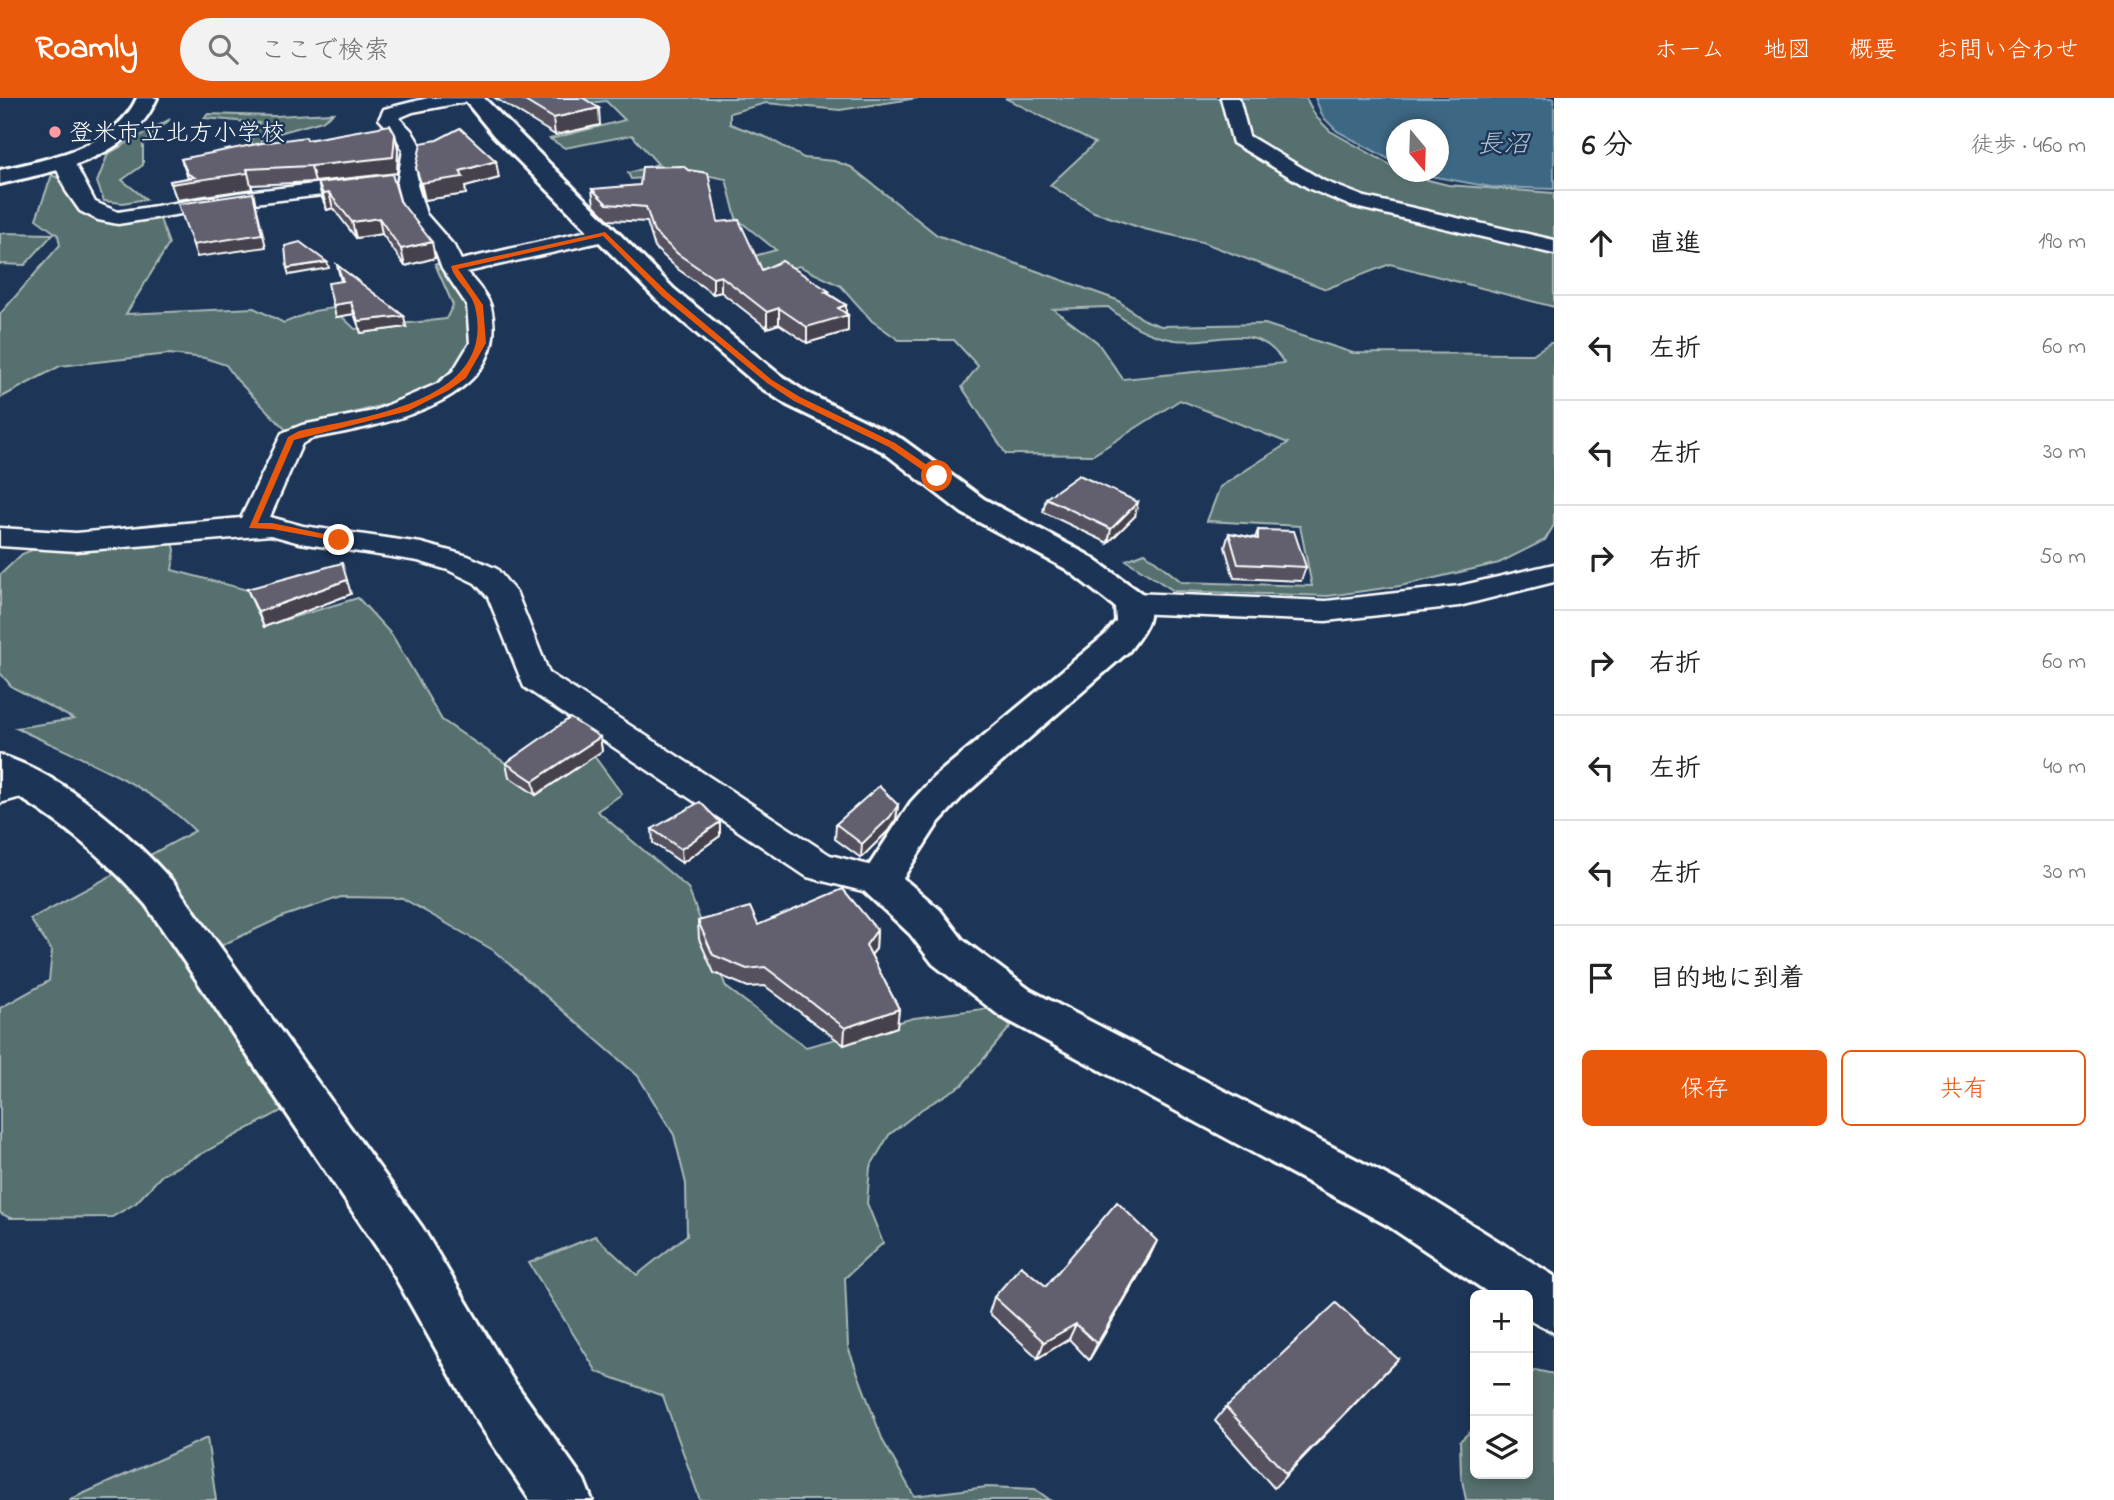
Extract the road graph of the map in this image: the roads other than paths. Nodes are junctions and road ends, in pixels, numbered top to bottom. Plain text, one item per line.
1 (147, 98) edge
2 (458, 98) edge
3 (472, 98) edge
4 (1230, 98) edge
5 (63, 160) junction
6 (0, 177) edge
7 (407, 180) junction
8 (605, 234) junction
9 (1554, 247) edge
10 (453, 268) junction
11 (252, 526) junction
12 (0, 537) edge
13 (1554, 573) edge
14 (1132, 603) junction
15 (9, 781) edge
16 (879, 881) junction
17 (1554, 1306) edge
18 (564, 1500) edge

1 - 5 street
2 - 7 street
3 - 8 street
4 - 9 street
5 - 6 street
5 - 7 street
7 - 10 street
8 - 10 street
8 - 14 street
10 - 11 street
11 - 12 street
11 - 16 street
13 - 14 street
14 - 16 street
15 - 18 street
16 - 17 street

